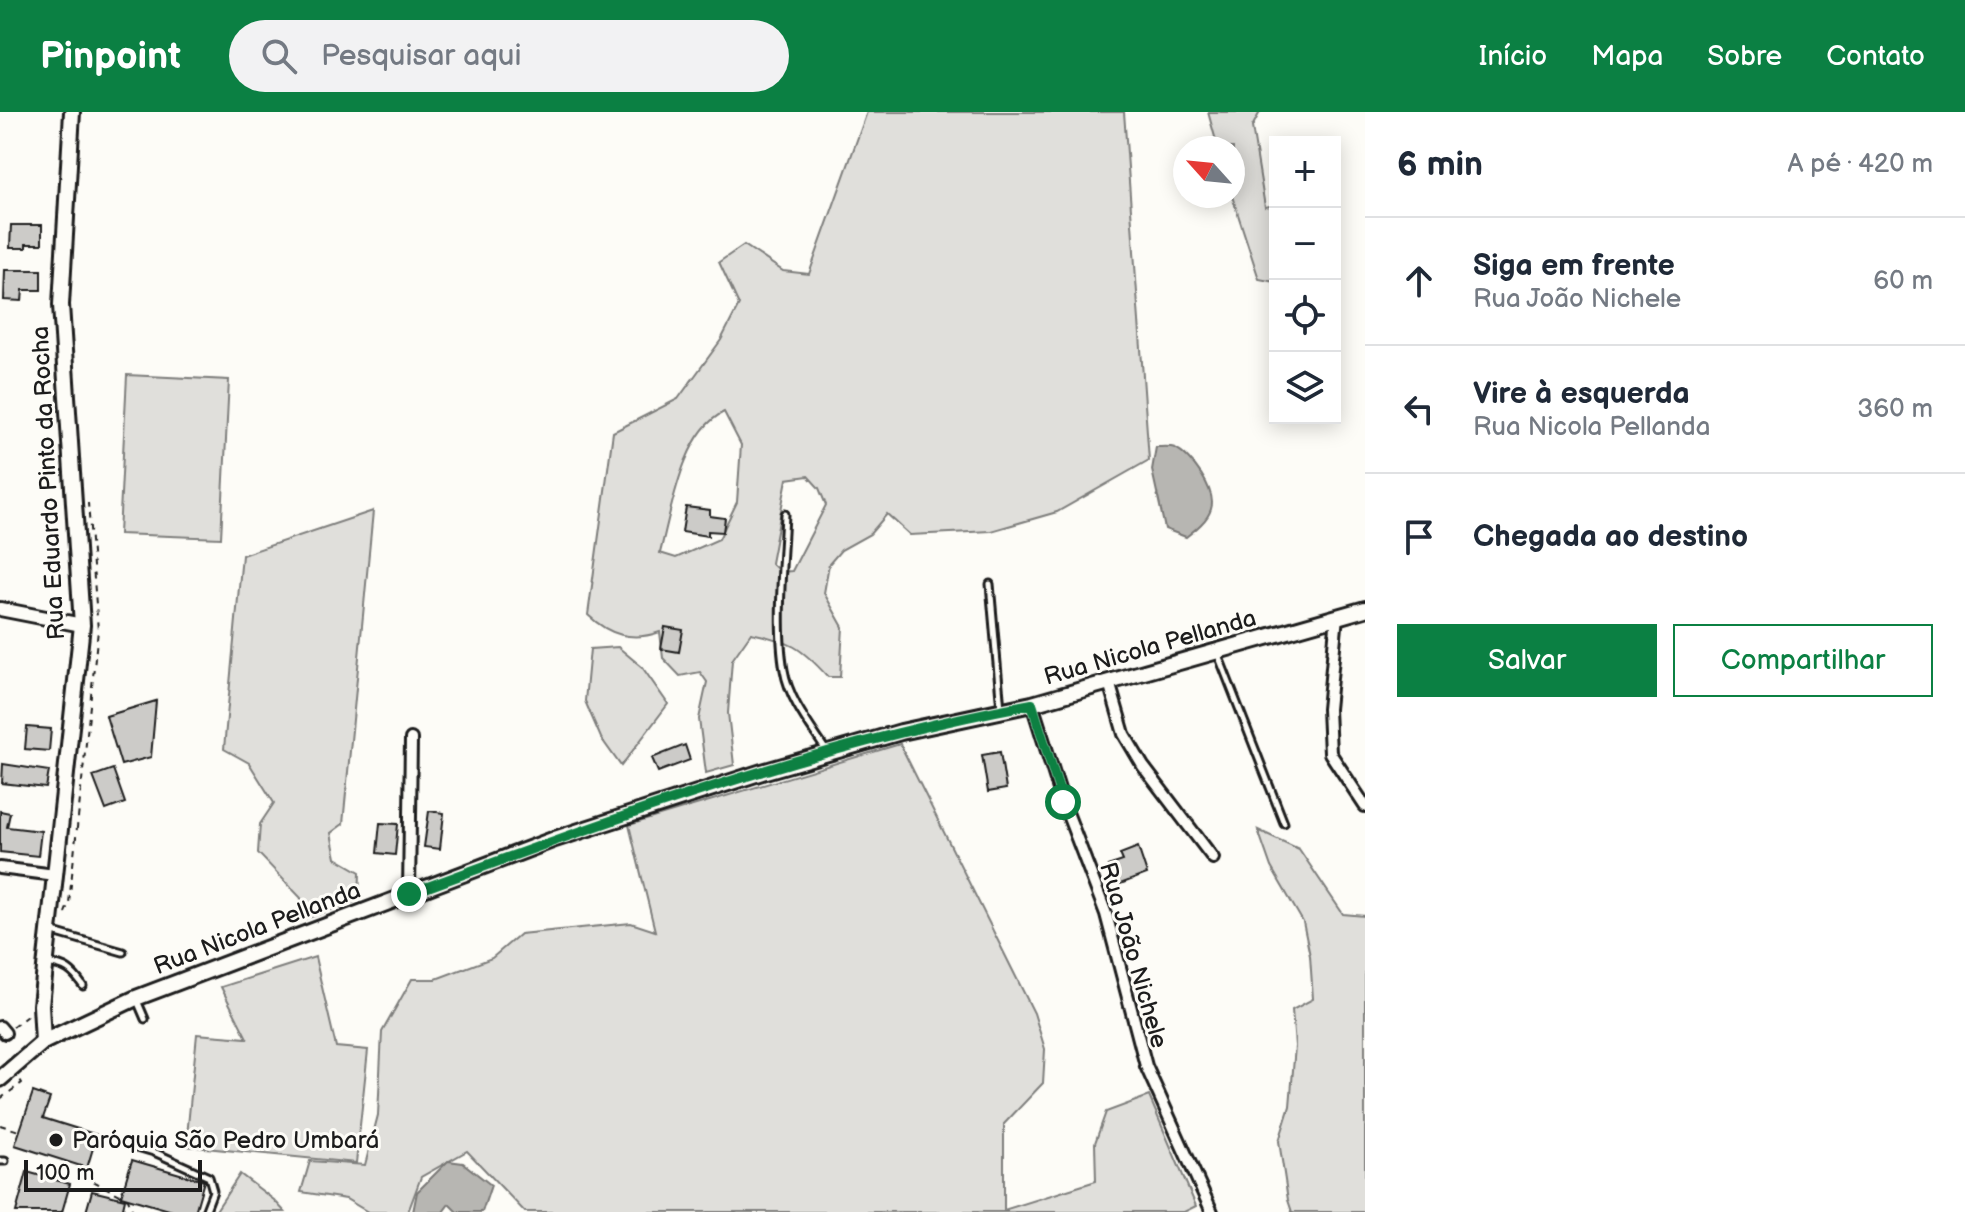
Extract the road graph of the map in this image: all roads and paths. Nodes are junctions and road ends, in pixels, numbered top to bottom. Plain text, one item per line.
1 (72, 112) edge
2 (785, 514) dead end
3 (990, 584) dead end
4 (0, 609) edge
5 (1365, 609) edge
6 (1337, 616) junction
7 (82, 625) junction
8 (1217, 651) junction
9 (1109, 682) junction
10 (1032, 704) junction
11 (1001, 710) junction
12 (411, 739) dead end
13 (827, 753) junction
14 (1365, 806) edge
15 (1284, 823) dead end
16 (1213, 858) dead end
17 (0, 868) edge
18 (55, 875) junction
19 (409, 894) junction
20 (49, 931) junction
21 (123, 952) dead end
22 (46, 962) junction
23 (83, 986) dead end
24 (136, 998) junction
25 (41, 1005) junction
26 (145, 1019) dead end
27 (3, 1030) edge
28 (43, 1042) junction
29 (18, 1077) dead end
30 (0, 1079) edge
31 (0, 1099) edge
32 (0, 1125) edge
33 (19, 1131) dead end
34 (134, 1146) dead end
35 (83, 1176) dead end
36 (133, 1212) edge
37 (205, 1212) edge
38 (1212, 1212) edge

1 - 7 main road, Rua Eduardo Pinto da Rocha
2 - 13 lane
3 - 11 lane
4 - 7 street
5 - 6 main road, Rua Nicola Pellanda
6 - 8 main road, Rua Nicola Pellanda
6 - 14 street
7 - 18 main road, Rua Eduardo Pinto da Rocha
8 - 9 main road, Rua Nicola Pellanda
8 - 15 lane
9 - 10 main road, Rua Nicola Pellanda
9 - 16 street
10 - 11 main road, Rua Nicola Pellanda
10 - 38 street, Rua João Nichele
11 - 13 main road, Rua Nicola Pellanda
12 - 19 street
13 - 19 main road, Rua Nicola Pellanda
17 - 18 street
18 - 20 main road, Rua Eduardo Pinto da Rocha
19 - 24 main road, Rua Nicola Pellanda
20 - 21 lane
20 - 22 main road, Rua Eduardo Pinto da Rocha
22 - 23 lane
22 - 25 main road, Rua Eduardo Pinto da Rocha
24 - 26 lane
24 - 28 main road, Rua Nicola Pellanda
25 - 27 path
25 - 28 main road, Rua Eduardo Pinto da Rocha
28 - 30 main road, Rua Nicola Pellanda
29 - 31 path
32 - 33 path
34 - 37 lane
35 - 36 path

